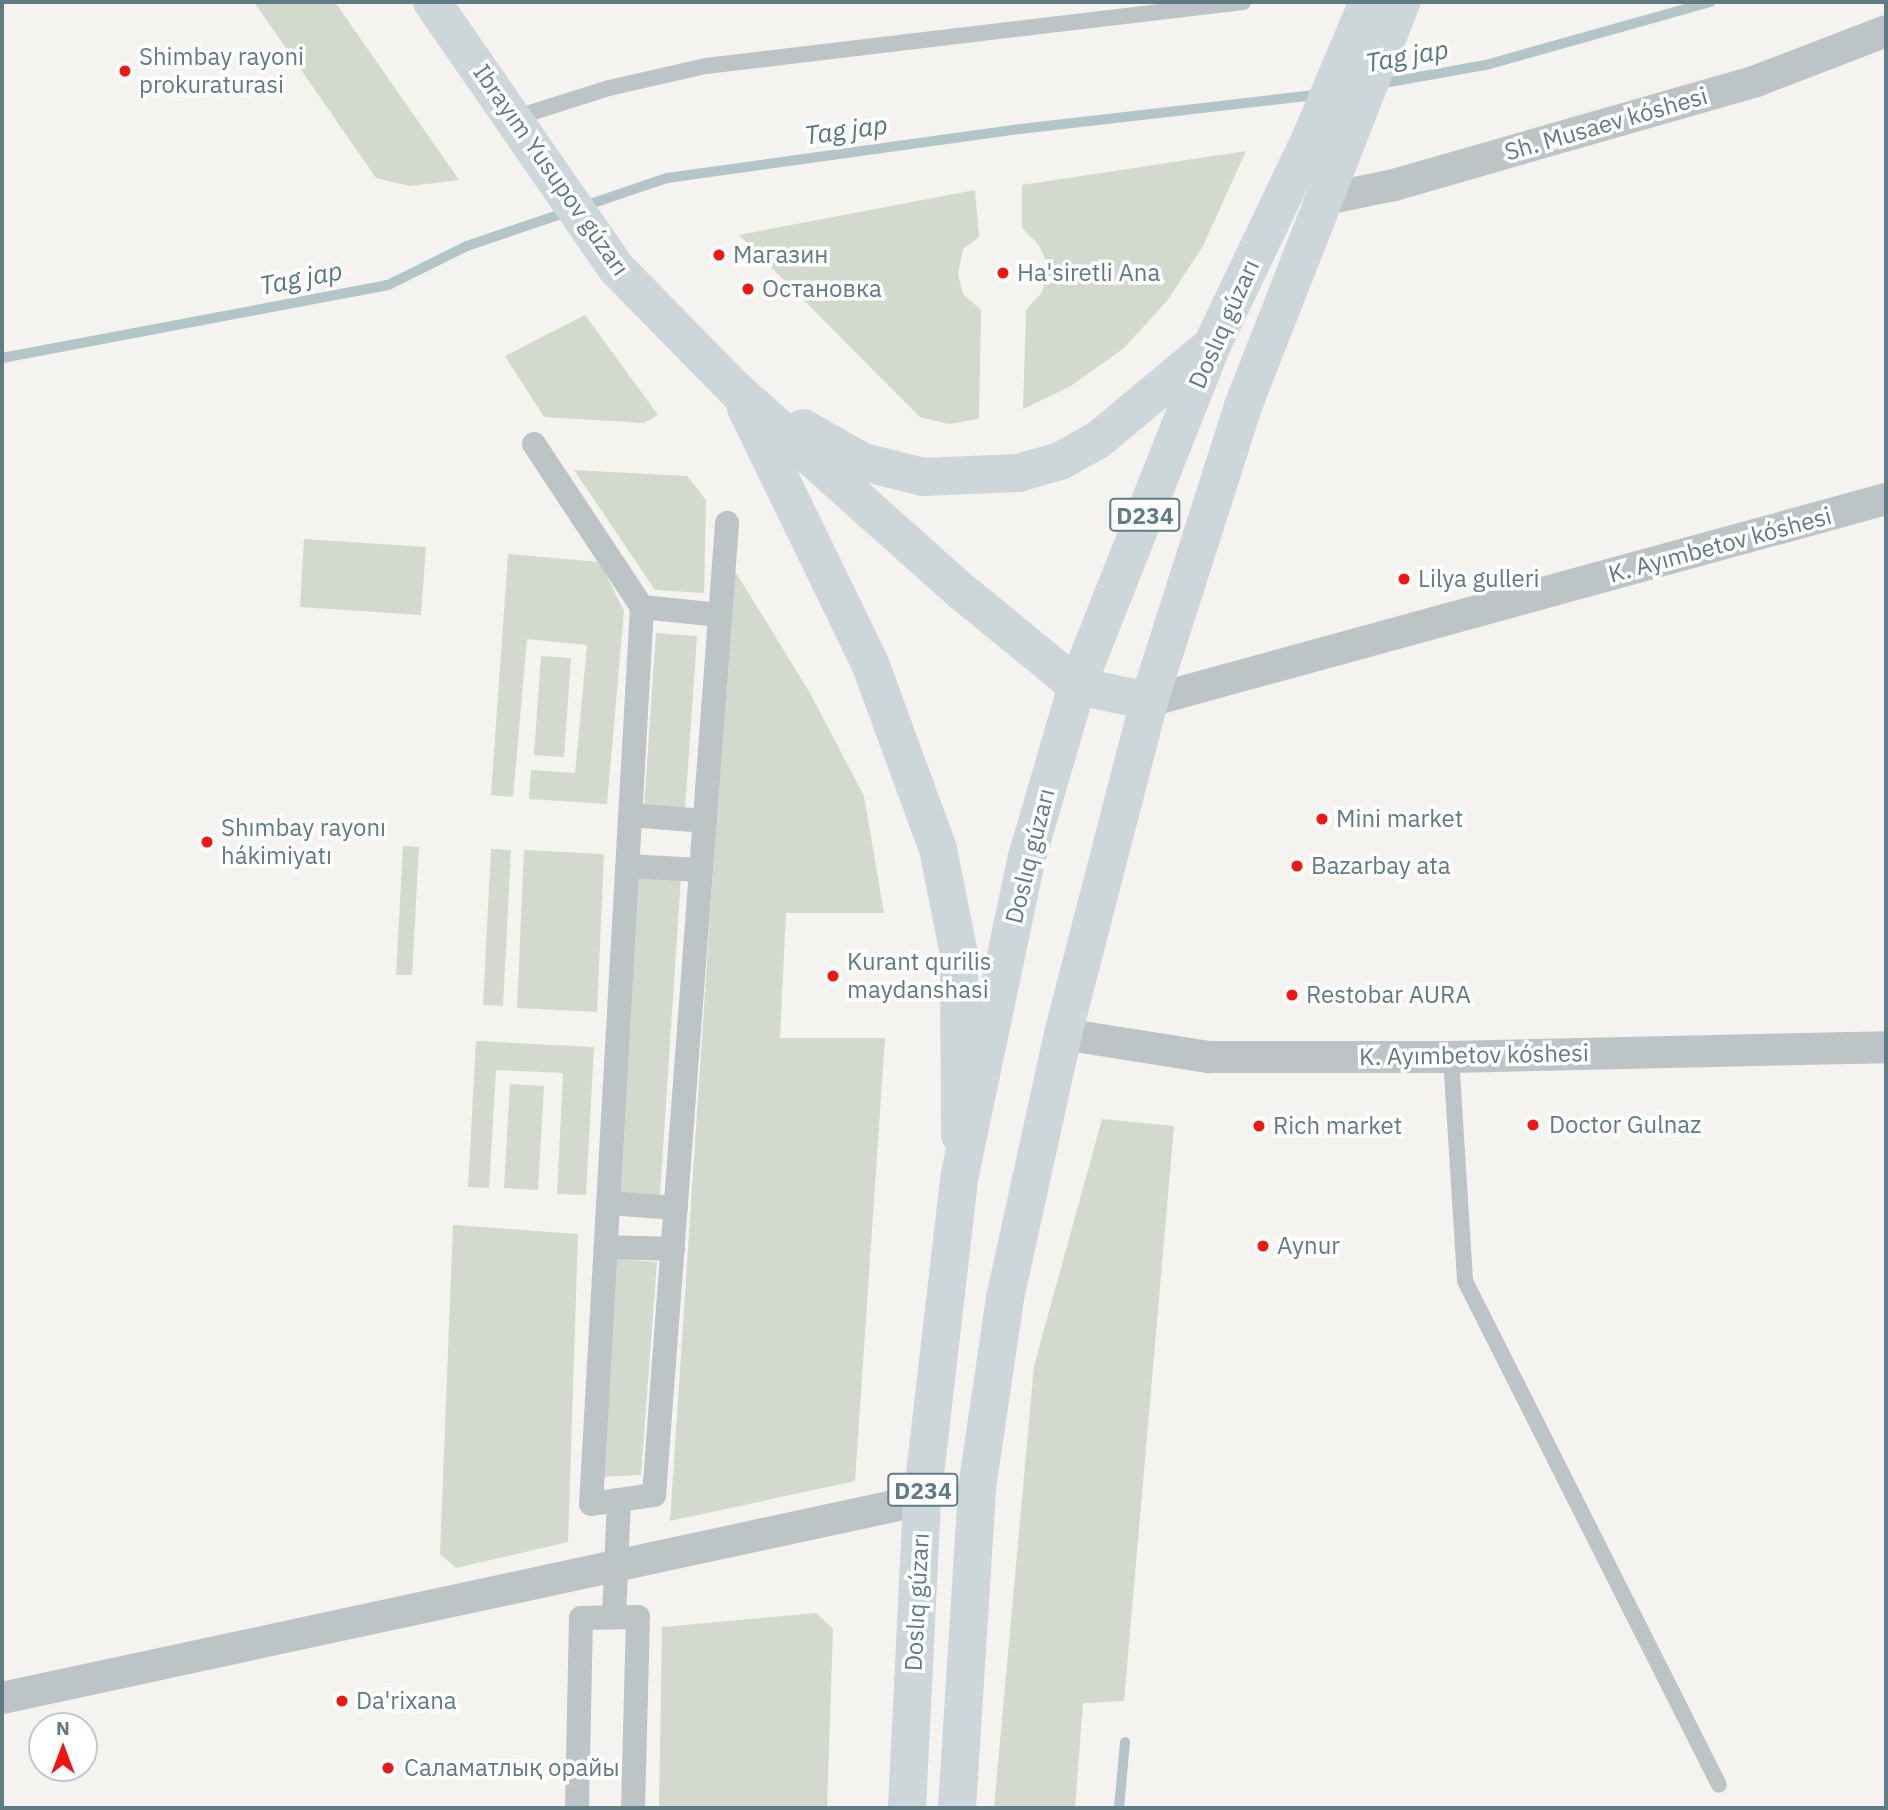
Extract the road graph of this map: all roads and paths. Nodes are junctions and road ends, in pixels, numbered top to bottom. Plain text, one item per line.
1 (432, 2) edge
2 (1244, 2) edge
3 (1368, 2) edge
4 (1401, 2) edge
5 (1886, 31) edge
6 (1365, 47) junction
7 (514, 118) junction
8 (1330, 134) junction
9 (1321, 200) junction
10 (1212, 345) junction
11 (737, 391) junction
12 (534, 444) dead end
13 (1886, 499) edge
14 (727, 523) dead end
15 (642, 607) junction
16 (720, 615) junction
17 (1077, 686) junction
18 (1149, 701) junction
19 (630, 815) junction
20 (705, 821) junction
21 (628, 866) junction
22 (701, 870) junction
23 (1063, 1034) junction
24 (1886, 1047) edge
25 (1451, 1057) junction
26 (960, 1174) junction
27 (608, 1203) junction
28 (676, 1208) junction
29 (606, 1247) junction
30 (673, 1249) junction
31 (619, 1500) junction
32 (922, 1500) junction
33 (616, 1568) junction
34 (614, 1617) junction
35 (2, 1698) edge
36 (1719, 1785) dead end
37 (577, 1808) edge
38 (633, 1808) edge
39 (906, 1808) edge
40 (957, 1808) edge

1 - 7 main road, Ibrayım Yusupov gúzarı
2 - 7 lane
3 - 6 main road, Doslıq gúzarı / D234
4 - 6 main road, Doslıq gúzarı / D234
5 - 9 street, Sh. Musaev kóshesi
6 - 8 main road, Doslıq gúzarı / D234
7 - 11 main road, Ibrayım Yusupov gúzarı
8 - 9 main road, Doslıq gúzarı / D234
8 - 10 main road, Doslıq gúzarı / D234
9 - 18 main road, Doslıq gúzarı / D234
10 - 11 main road
10 - 17 main road, Doslıq gúzarı / D234
11 - 17 main road
11 - 26 main road
12 - 15 street
13 - 18 street, K. Ayımbetov kóshesi
14 - 16 street
15 - 16 street
15 - 19 street
16 - 20 street
17 - 18 main road
17 - 26 main road, Doslıq gúzarı / D234
18 - 23 main road, Doslıq gúzarı / D234
19 - 20 street
19 - 21 street
20 - 22 street
21 - 22 street
21 - 27 street
22 - 28 street
23 - 25 street, K. Ayımbetov kóshesi
23 - 40 main road, Doslıq gúzarı / D234
24 - 25 street, K. Ayımbetov kóshesi
25 - 36 lane
26 - 32 main road, Doslıq gúzarı / D234
27 - 28 street
27 - 29 street
28 - 30 street
29 - 30 street
29 - 31 street
30 - 31 street
31 - 33 street
32 - 33 street
32 - 39 main road, Doslıq gúzarı / D234
33 - 34 street
33 - 35 street
34 - 37 street
34 - 38 street

